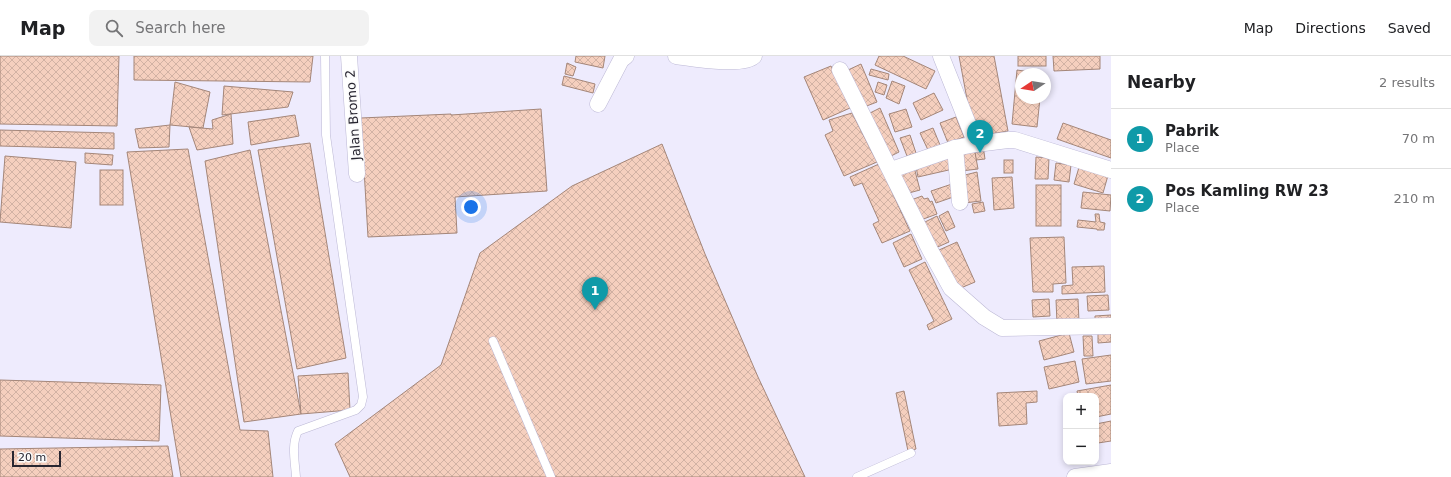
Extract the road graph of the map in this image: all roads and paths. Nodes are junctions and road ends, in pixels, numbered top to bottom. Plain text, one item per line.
1 (325, 56) edge
2 (349, 56) edge
3 (626, 56) edge
4 (676, 56) edge
5 (754, 56) edge
6 (941, 56) edge
7 (840, 70) dead end
8 (598, 104) dead end
9 (976, 144) junction
10 (955, 148) junction
11 (891, 170) junction
12 (1111, 170) edge
13 (357, 174) dead end
14 (960, 202) dead end
15 (1111, 326) edge
16 (493, 341) dead end
17 (911, 453) dead end
18 (1111, 472) edge
19 (296, 477) edge
20 (551, 477) edge
21 (856, 477) edge
22 (1075, 477) edge

1 - 19 lane
2 - 13 street, Jalan Bromo 2
3 - 8 street
4 - 5 street
6 - 9 street
7 - 11 street
9 - 10 street
9 - 12 street
10 - 11 street
10 - 14 street
11 - 15 street
16 - 20 lane
17 - 21 lane
18 - 22 street

